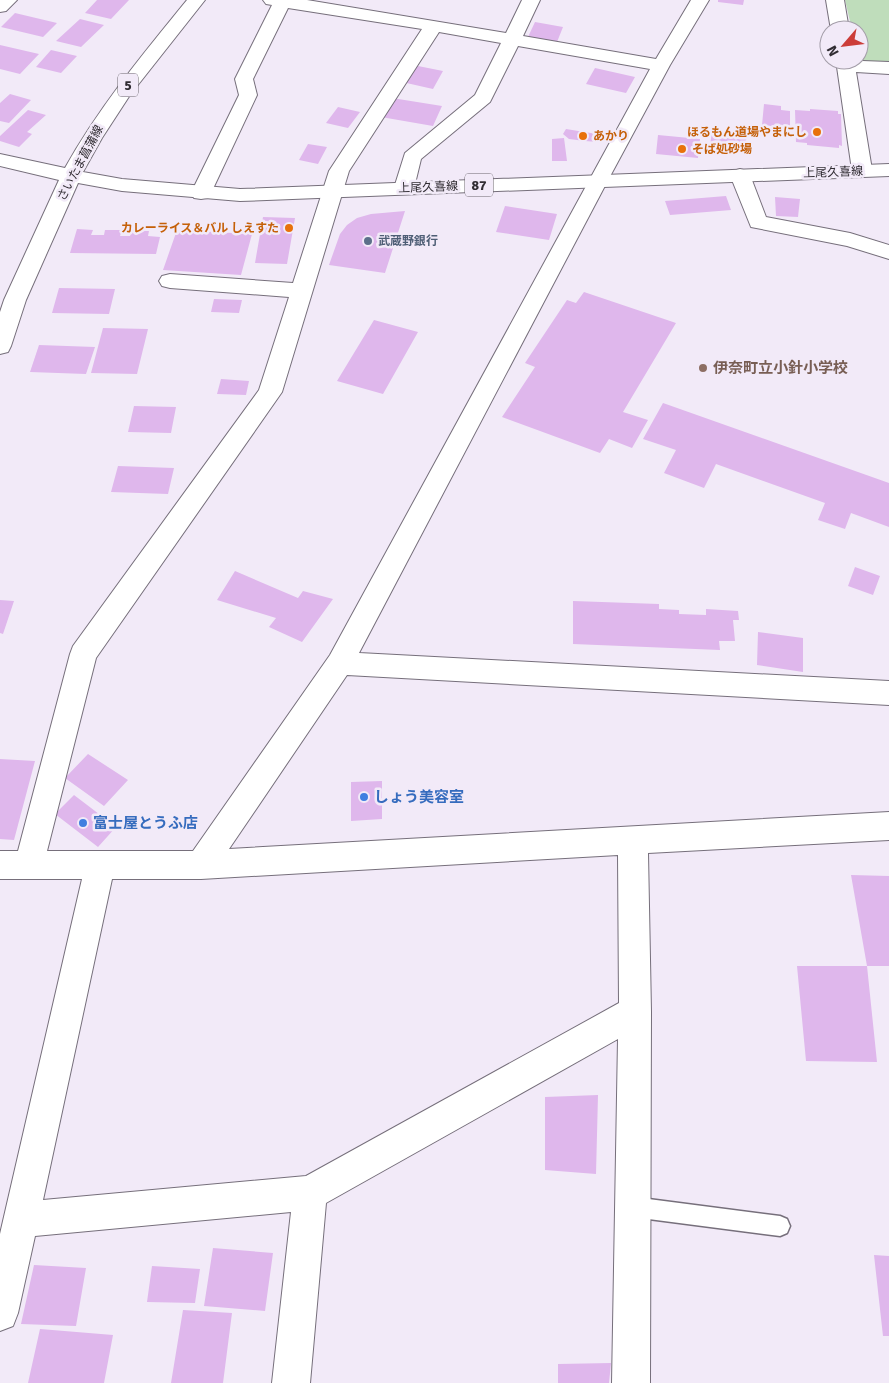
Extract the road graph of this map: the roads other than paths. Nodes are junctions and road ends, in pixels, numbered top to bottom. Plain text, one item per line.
1 (8, 0) edge
2 (196, 0) edge
3 (383, 0) edge
4 (532, 0) edge
5 (700, 0) edge
6 (835, 0) edge
7 (277, 1) edge
8 (0, 7) edge
9 (372, 15) junction
10 (838, 20) edge
11 (434, 26) junction
12 (512, 39) junction
13 (661, 65) junction
14 (869, 66) edge
15 (889, 68) edge
16 (846, 70) edge
17 (0, 160) edge
18 (862, 170) junction
19 (889, 170) edge
20 (740, 175) junction
21 (71, 176) junction
22 (597, 182) junction
23 (404, 188) junction
24 (201, 192) junction
25 (334, 192) junction
26 (889, 252) edge
27 (170, 281) dead end
28 (302, 291) junction
29 (0, 346) edge
30 (340, 663) junction
31 (889, 693) edge
32 (889, 826) edge
33 (633, 840) junction
34 (0, 865) edge
35 (29, 865) junction
36 (100, 865) junction
37 (202, 865) junction
38 (635, 1012) junction
39 (310, 1193) junction
40 (633, 1207) junction
41 (21, 1220) junction
42 (780, 1226) dead end
43 (0, 1313) edge
44 (291, 1383) edge
45 (632, 1383) edge

1 - 8 street
2 - 21 street, さいたま菖蒲線 / 5
3 - 9 street
4 - 12 street
5 - 13 street
6 - 10 street
7 - 9 street
7 - 24 street
9 - 11 street
11 - 12 street
11 - 25 street
12 - 13 street
12 - 23 street
13 - 22 street
14 - 15 street
16 - 18 street
17 - 21 street, 上尾久喜線 / 87
18 - 19 street, 上尾久喜線 / 87
18 - 20 street, 上尾久喜線 / 87
20 - 22 street, 上尾久喜線 / 87
20 - 26 street
21 - 24 street, 上尾久喜線 / 87
21 - 29 street, さいたま菖蒲線 / 5
22 - 23 street, 上尾久喜線 / 87
22 - 30 street
23 - 25 street, 上尾久喜線 / 87
24 - 25 street, 上尾久喜線 / 87
25 - 28 street
27 - 28 street
28 - 35 street
30 - 31 street
30 - 37 street
32 - 33 street
33 - 37 street
33 - 38 street
34 - 35 street
35 - 36 street
36 - 37 street
36 - 41 street
38 - 39 street
38 - 40 street
39 - 41 street
39 - 44 street
40 - 42 lane
40 - 45 street
41 - 43 street

